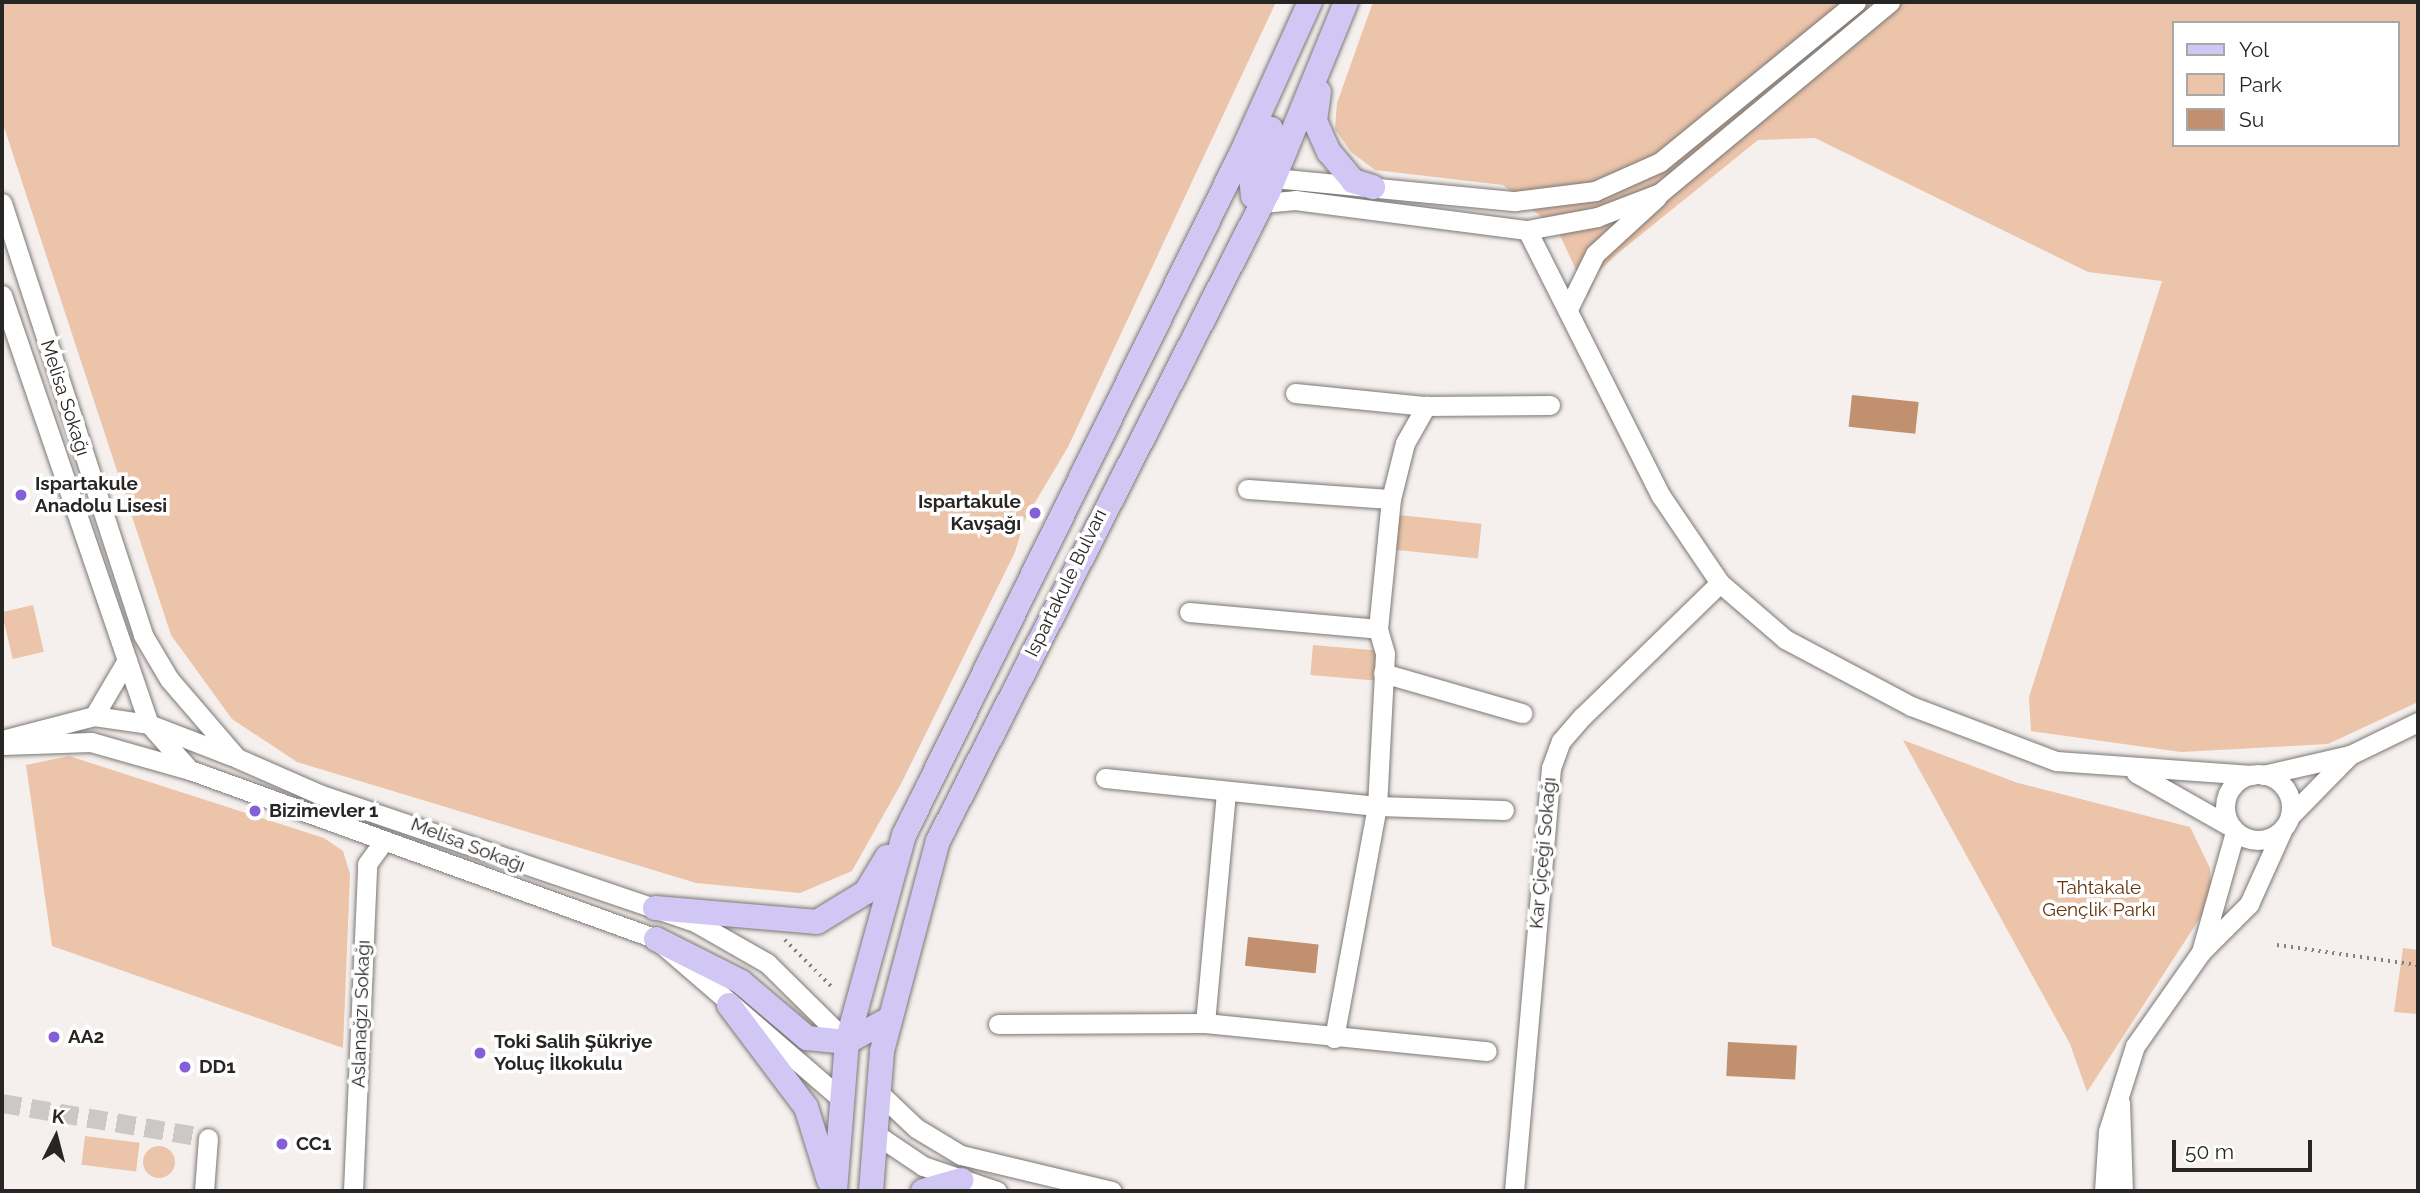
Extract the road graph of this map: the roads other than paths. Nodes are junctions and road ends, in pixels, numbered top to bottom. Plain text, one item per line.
1 (1310, 2) edge
2 (1346, 2) edge
3 (1856, 2) edge
4 (1889, 2) edge
5 (1331, 50) junction
6 (1262, 178) junction
7 (1373, 187) junction
8 (1224, 188) junction
9 (1661, 192) junction
10 (1551, 201) junction
11 (2, 203) edge
12 (1262, 203) junction
13 (1527, 229) junction
14 (2, 295) edge
15 (1567, 309) junction
16 (1295, 393) dead end
17 (1550, 405) dead end
18 (1426, 406) junction
19 (1247, 489) dead end
20 (1391, 499) junction
21 (1720, 583) junction
22 (1189, 612) dead end
23 (1378, 629) junction
24 (127, 660) junction
25 (1383, 673) junction
26 (1522, 713) dead end
27 (94, 716) junction
28 (2418, 722) edge
29 (149, 724) junction
30 (2, 743) edge
31 (2350, 755) junction
32 (237, 758) junction
33 (2123, 767) junction
34 (190, 770) junction
35 (2257, 775) junction
36 (1105, 778) dead end
37 (1226, 792) junction
38 (1377, 806) junction
39 (1504, 810) dead end
40 (911, 817) junction
41 (2286, 823) junction
42 (2233, 829) junction
43 (382, 843) junction
44 (655, 908) junction
45 (656, 939) junction
46 (2201, 952) junction
47 (729, 1005) junction
48 (889, 1019) junction
49 (1205, 1023) junction
50 (998, 1024) dead end
51 (1334, 1038) junction
52 (847, 1042) junction
53 (1487, 1051) dead end
54 (877, 1091) junction
55 (840, 1098) junction
56 (2120, 1099) junction
57 (874, 1133) junction
58 (208, 1138) dead end
59 (961, 1180) junction
60 (204, 1191) edge
61 (353, 1191) edge
62 (833, 1191) edge
63 (871, 1191) edge
64 (923, 1191) edge
65 (997, 1191) edge
66 (1112, 1191) edge
67 (1514, 1191) edge
68 (2104, 1191) edge
69 (2123, 1191) edge

1 - 6 main road
1 - 8 main road, Ispartakule Bulvarı
2 - 5 main road, Ispartakule Bulvarı
3 - 10 street
4 - 9 street
5 - 6 main road, Ispartakule Bulvarı
5 - 7 main road
6 - 7 street
6 - 8 main road
6 - 12 main road, Ispartakule Bulvarı
7 - 10 street
8 - 40 main road, Ispartakule Bulvarı
9 - 13 street
9 - 15 street
10 - 13 street
11 - 32 street, Melisa Sokağı
12 - 13 street
12 - 48 main road, Ispartakule Bulvarı
13 - 15 street
14 - 24 street, Melisa Sokağı
15 - 21 street
16 - 18 street
17 - 18 street
18 - 20 street
19 - 20 street
20 - 23 street
21 - 33 street
21 - 67 street, Kar Çiçeği Sokağı
22 - 23 street
23 - 25 street
24 - 27 street
24 - 29 street, Melisa Sokağı
25 - 26 street
25 - 38 street
27 - 29 street
27 - 30 street
28 - 31 street
29 - 32 street
29 - 34 street
30 - 34 street, Melisa Sokağı
31 - 35 street
31 - 41 street
32 - 44 street, Melisa Sokağı
33 - 35 street
33 - 42 street
34 - 43 street, Melisa Sokağı
35 - 41 street
35 - 42 street
36 - 37 street
37 - 38 street
37 - 49 street
38 - 39 street
38 - 51 street
40 - 44 main road
40 - 52 main road, Ispartakule Bulvarı
41 - 42 street
41 - 46 street
42 - 46 street
43 - 45 street, Melisa Sokağı
43 - 61 street, Aslanağzı Sokağı
44 - 52 street, Melisa Sokağı
45 - 47 street, Melisa Sokağı
45 - 52 main road
46 - 56 street
47 - 55 street, Melisa Sokağı
47 - 62 main road
48 - 52 main road
48 - 54 main road, Ispartakule Bulvarı
49 - 50 street
49 - 51 street
51 - 53 street
52 - 54 main road
52 - 55 main road, Ispartakule Bulvarı
54 - 57 main road, Ispartakule Bulvarı
54 - 66 street
55 - 57 main road
55 - 62 main road, Ispartakule Bulvarı
56 - 68 street
56 - 69 street
57 - 59 street
57 - 63 main road, Ispartakule Bulvarı
58 - 60 street
59 - 64 main road
59 - 65 street

